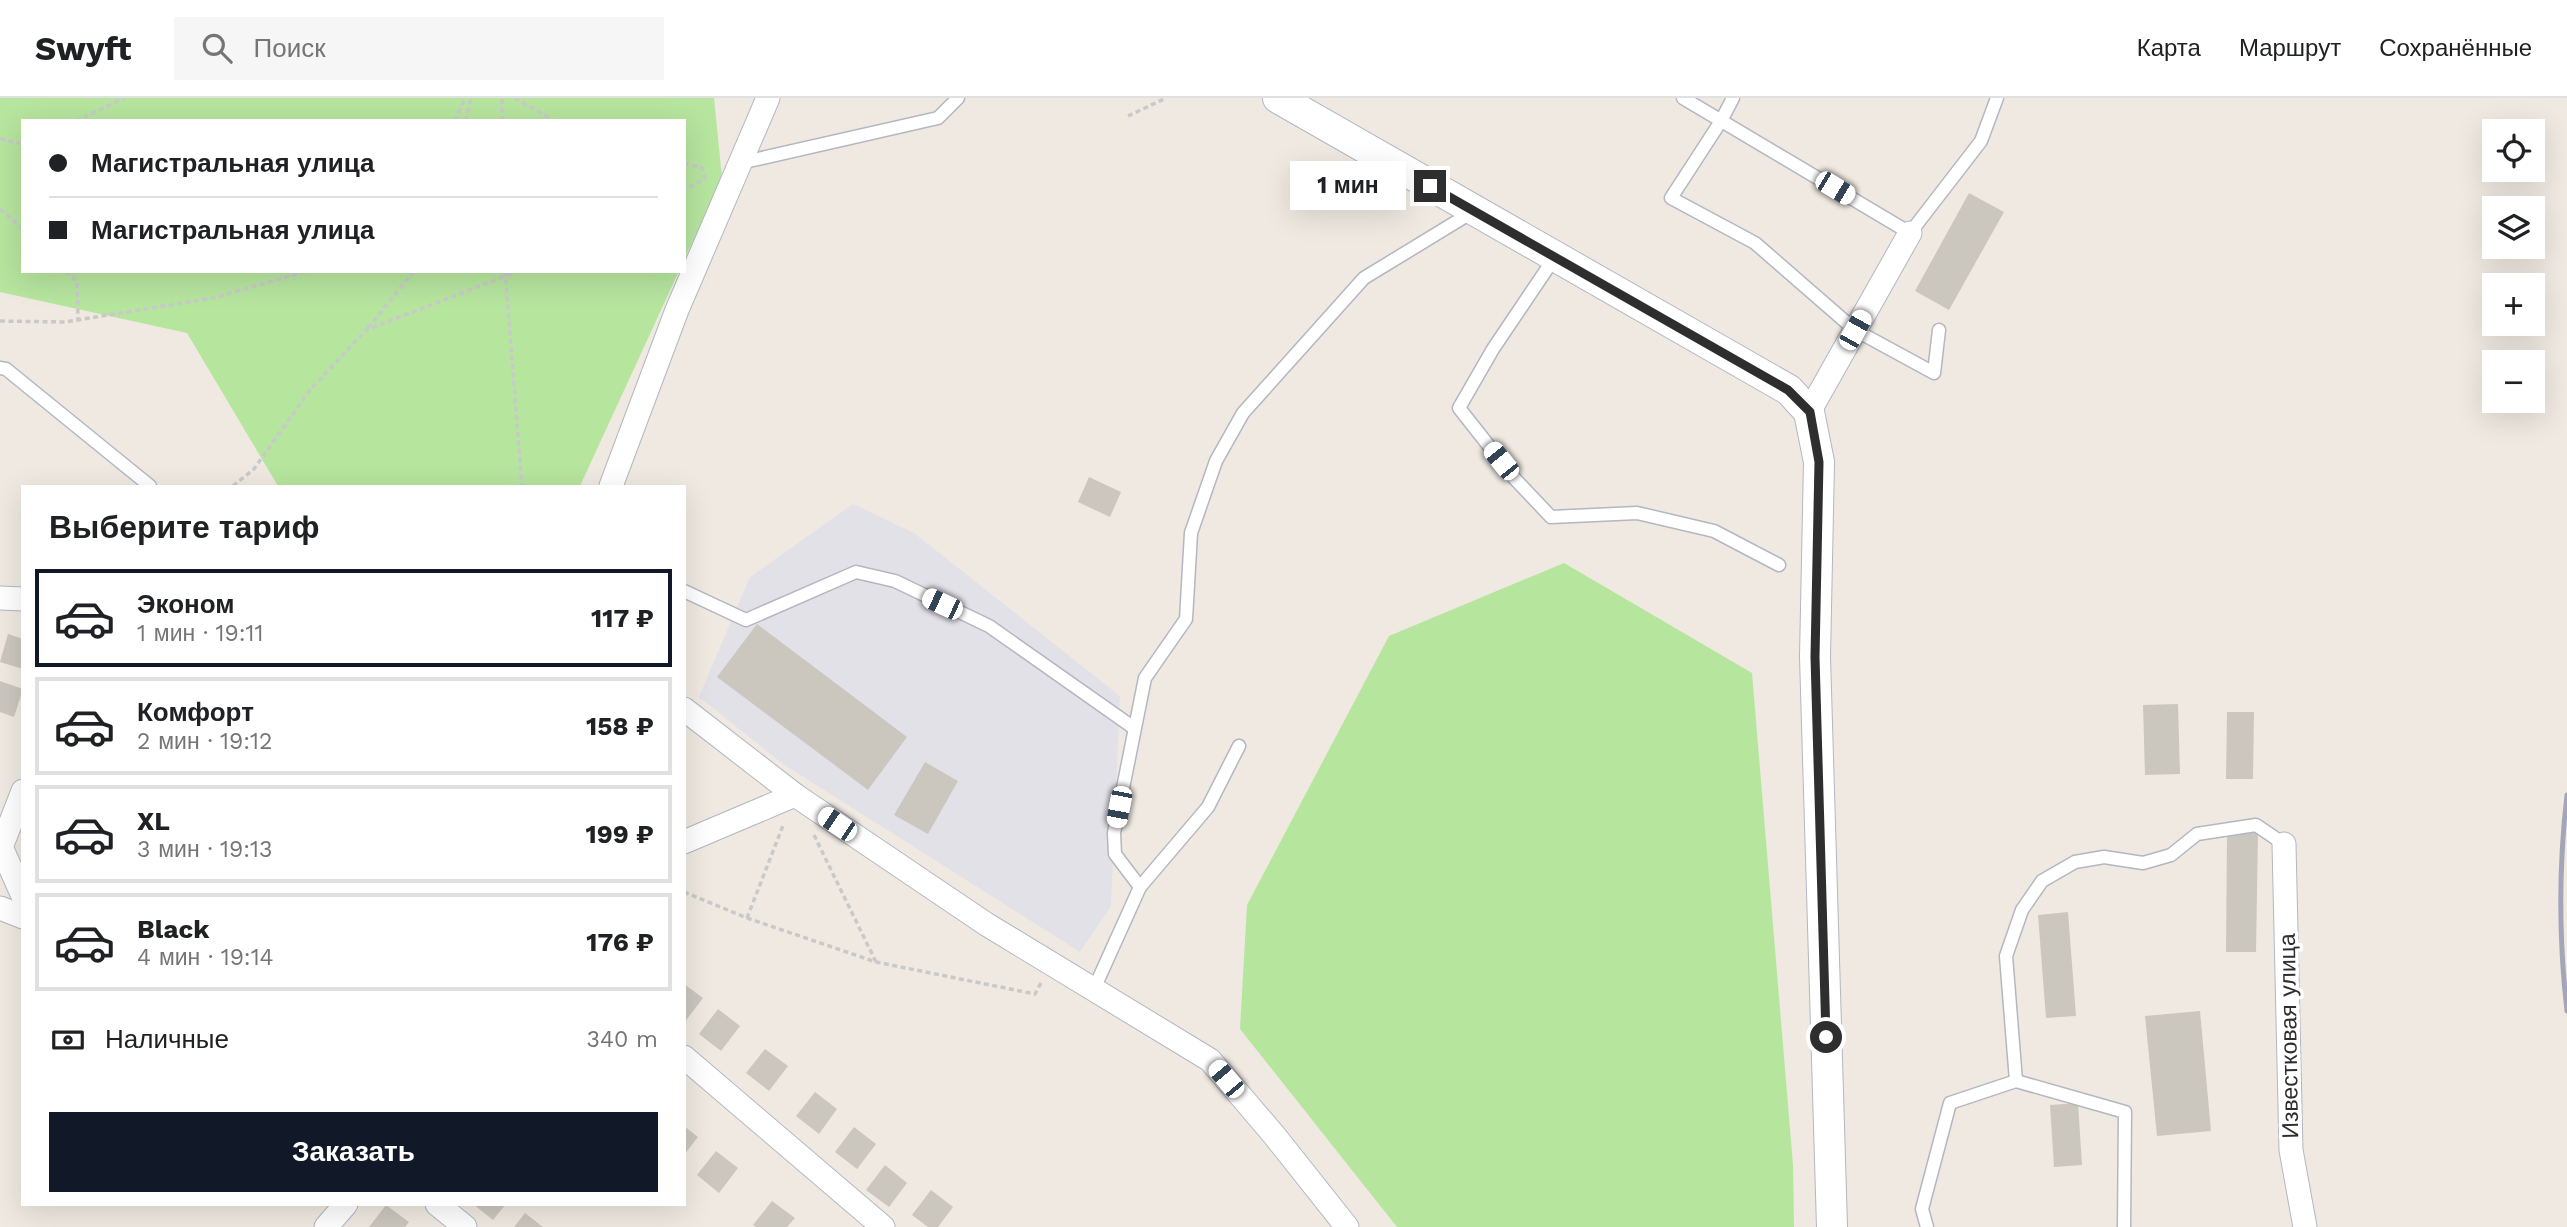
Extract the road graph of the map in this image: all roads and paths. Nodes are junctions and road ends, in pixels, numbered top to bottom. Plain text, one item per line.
1 (124, 98) edge
2 (465, 98) edge
3 (471, 98) edge
4 (502, 98) edge
5 (515, 98) edge
6 (768, 98) edge
7 (958, 98) edge
8 (1166, 98) edge
9 (1278, 98) edge
10 (1683, 98) edge
11 (1733, 98) edge
12 (1997, 98) edge
13 (1128, 116) dead end
14 (80, 119) edge
15 (456, 119) edge
16 (466, 119) edge
17 (502, 119) edge
18 (552, 119) edge
19 (1721, 121) junction
20 (0, 139) edge
21 (21, 144) edge
22 (740, 163) junction
23 (686, 164) edge
24 (686, 189) edge
25 (0, 209) edge
26 (1474, 211) junction
27 (21, 227) edge
28 (1910, 233) junction
29 (1555, 257) junction
30 (68, 273) edge
31 (301, 273) edge
32 (412, 273) edge
33 (505, 273) edge
34 (515, 273) edge
35 (506, 278) junction
36 (78, 320) junction
37 (0, 321) edge
38 (366, 330) junction
39 (1855, 330) junction
40 (1939, 330) dead end
41 (0, 368) edge
42 (1810, 412) junction
43 (149, 485) edge
44 (234, 485) edge
45 (522, 485) edge
46 (611, 485) edge
47 (1779, 565) dead end
48 (686, 592) edge
49 (0, 598) edge
50 (21, 599) edge
51 (686, 711) edge
52 (1134, 728) junction
53 (1239, 746) dead end
54 (794, 795) junction
55 (21, 796) edge
56 (812, 831) dead end
57 (686, 841) edge
58 (2284, 844) joint
59 (1, 850) edge
60 (1140, 887) junction
61 (21, 892) edge
62 (686, 893) edge
63 (0, 908) edge
64 (21, 916) edge
65 (747, 918) junction
66 (876, 962) junction
67 (1094, 989) junction
68 (1035, 994) dead end
69 (686, 1059) edge
70 (2016, 1081) junction
71 (344, 1206) edge
72 (440, 1206) edge
73 (326, 1227) edge
74 (465, 1227) edge
75 (883, 1227) edge
76 (1347, 1227) edge
77 (1832, 1227) edge
78 (1927, 1227) edge
79 (2124, 1227) edge
80 (2305, 1227) edge

1 - 14 path
2 - 15 path
3 - 16 path
4 - 17 path
5 - 18 path
6 - 22 street
7 - 22 lane
8 - 13 path
9 - 26 street
10 - 19 lane
11 - 19 lane
12 - 28 lane
19 - 28 lane
19 - 39 lane
20 - 21 path
22 - 46 street
23 - 24 path
25 - 27 path
26 - 29 street
26 - 52 lane
28 - 39 street
29 - 42 street
29 - 47 lane
30 - 36 path
31 - 36 path
32 - 38 path
33 - 35 path
34 - 35 path
35 - 38 path
35 - 45 path
36 - 37 path
38 - 44 path
39 - 40 lane
39 - 42 street
41 - 43 lane
42 - 77 street
48 - 52 lane
49 - 50 street
51 - 54 street
52 - 60 lane
53 - 60 lane
54 - 57 street
54 - 65 path
54 - 67 street
55 - 59 street
56 - 66 path
58 - 70 lane
58 - 80 street, Известковая улица
59 - 61 street
60 - 67 lane
62 - 65 path
63 - 64 street
65 - 66 path
66 - 68 path
67 - 76 street
69 - 75 street
70 - 78 lane
70 - 79 lane
71 - 73 street
72 - 74 street

